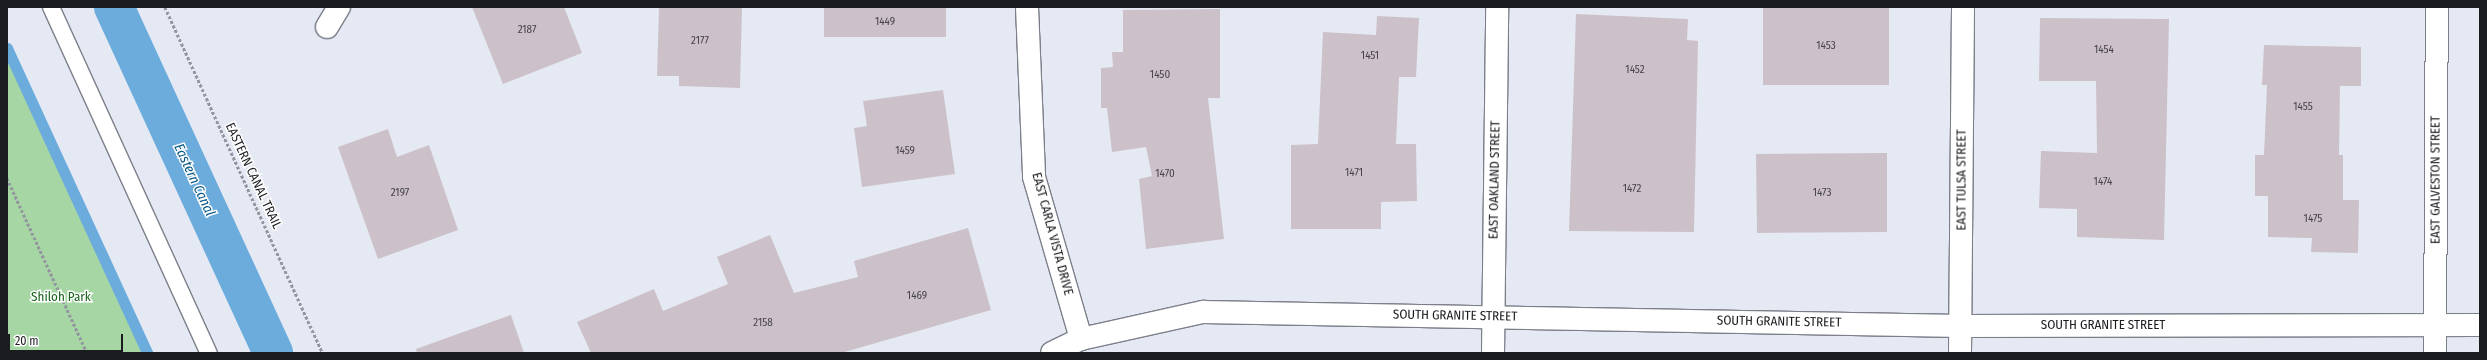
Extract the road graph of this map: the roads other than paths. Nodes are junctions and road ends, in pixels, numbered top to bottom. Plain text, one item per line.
1 (51, 7) edge
2 (339, 7) edge
3 (1027, 7) edge
4 (1497, 7) edge
5 (1963, 7) edge
6 (2437, 7) edge
7 (327, 27) dead end
8 (1493, 317) junction
9 (2435, 324) junction
10 (2480, 325) edge
11 (1961, 326) junction
12 (1081, 339) junction
13 (209, 353) edge
14 (1052, 353) edge
15 (1493, 353) edge
16 (1960, 353) edge
17 (2435, 353) edge

1 - 13 lane
2 - 7 street
3 - 12 street, EAST CARLA VISTA DRIVE
4 - 8 street, EAST OAKLAND STREET
5 - 11 street, EAST TULSA STREET
6 - 9 street, EAST GALVESTON STREET
8 - 11 street, SOUTH GRANITE STREET
8 - 12 street, SOUTH GRANITE STREET
8 - 15 street, EAST OAKLAND STREET
9 - 10 street, SOUTH GRANITE STREET
9 - 11 street, SOUTH GRANITE STREET
9 - 17 street, EAST GALVESTON STREET
11 - 16 street, EAST TULSA STREET
12 - 14 street, SOUTH GRANITE STREET

